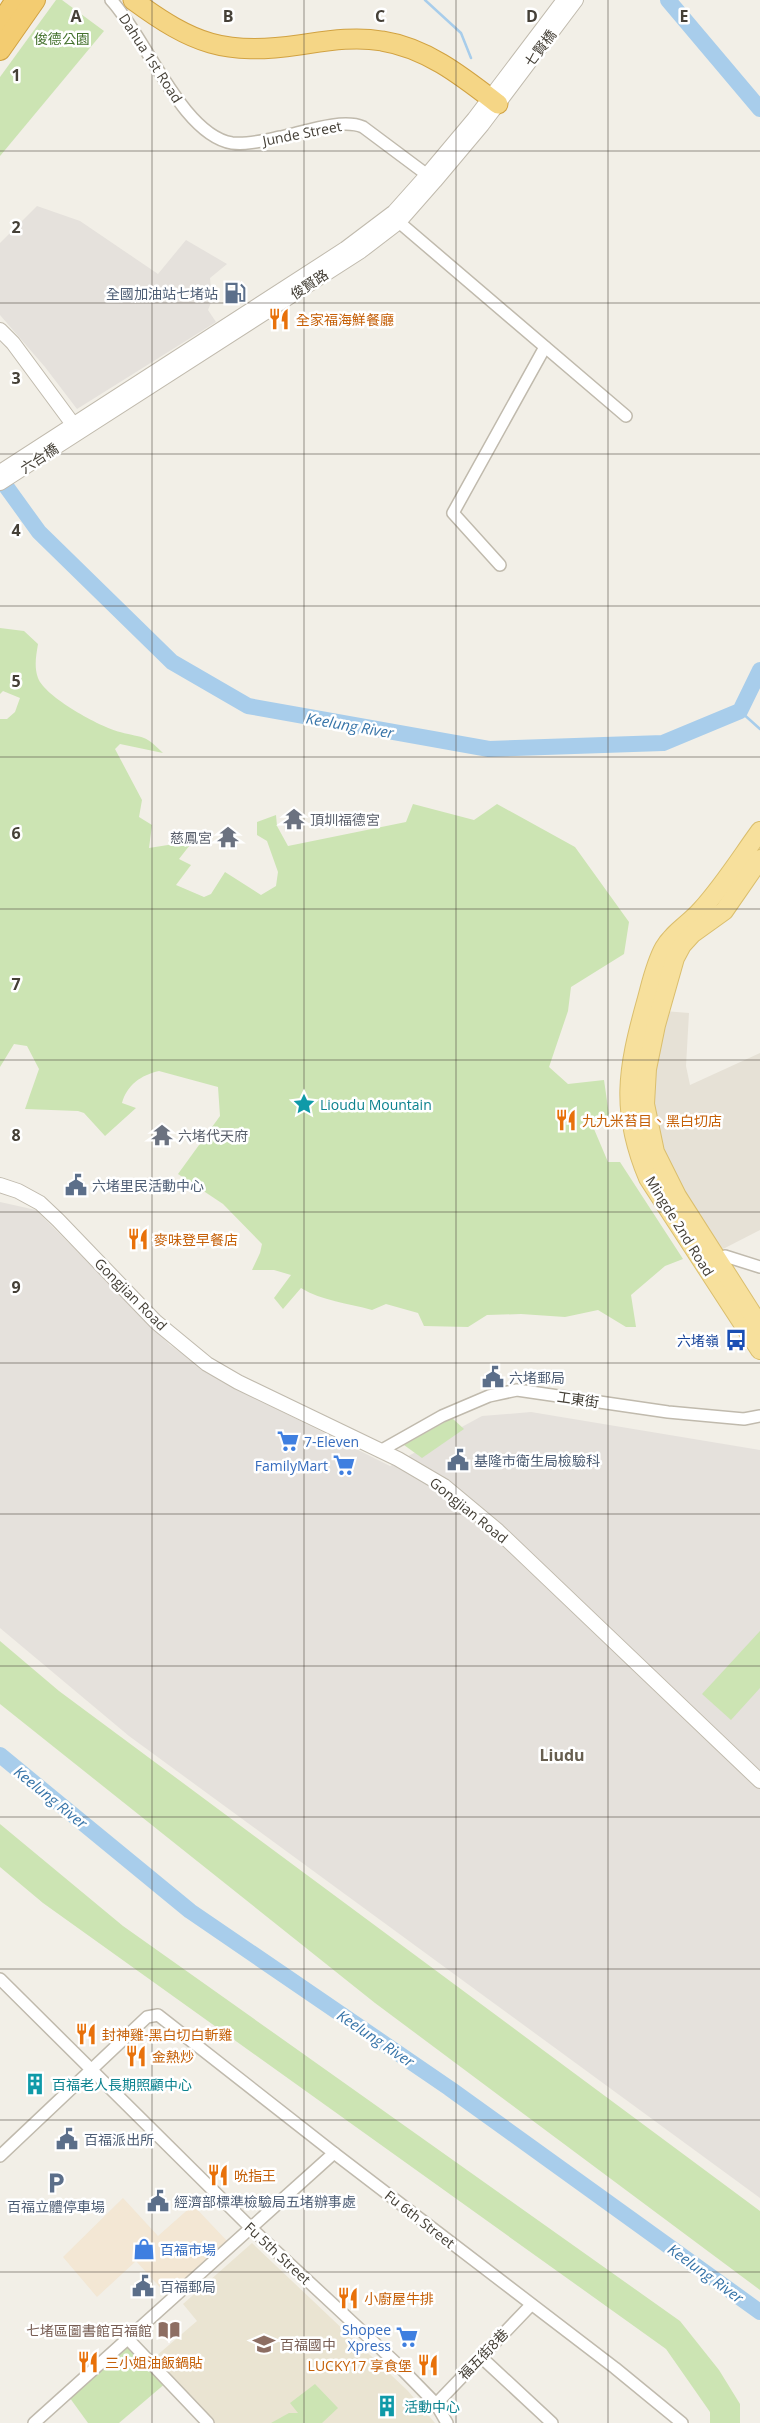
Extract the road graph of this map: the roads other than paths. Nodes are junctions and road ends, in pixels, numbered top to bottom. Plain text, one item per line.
1 (16, 0) edge
2 (35, 0) edge
3 (111, 0) edge
4 (133, 0) edge
5 (564, 0) edge
6 (576, 0) edge
7 (0, 24) edge
8 (0, 50) edge
9 (494, 96) junction
10 (189, 116) joint
11 (431, 178) junction
12 (395, 218) junction
13 (0, 330) edge
14 (545, 347) junction
15 (626, 416) dead end
16 (76, 428) junction
17 (0, 472) edge
18 (0, 483) edge
19 (500, 564) dead end
20 (760, 831) edge
21 (760, 858) edge
22 (0, 1185) edge
23 (725, 1256) dead end
24 (760, 1267) edge
25 (760, 1326) edge
26 (760, 1350) edge
27 (760, 1416) edge
28 (380, 1451) junction
29 (760, 1780) edge
30 (0, 1979) edge
31 (92, 2068) junction
32 (334, 2153) junction
33 (0, 2156) edge
34 (251, 2228) junction
35 (531, 2305) junction
36 (128, 2339) junction
37 (481, 2357) junction
38 (436, 2404) junction
39 (34, 2423) edge
40 (208, 2423) edge
41 (447, 2423) edge
42 (552, 2423) edge
43 (682, 2423) edge

1 - 7 highway
2 - 8 highway
3 - 10 street, Dahua 1st Road
4 - 9 highway
5 - 9 street, 七賢橋
6 - 9 street, 七賢橋
9 - 11 street, 俊賢路
10 - 11 street, Junde Street
11 - 12 street, 俊賢路
12 - 14 street
12 - 16 street, 俊賢路
13 - 16 street
14 - 15 street
14 - 19 street
16 - 17 street, 六合橋
16 - 18 street, 六合橋
20 - 26 main road, Mingde 2nd Road
21 - 25 main road, Mingde 2nd Road
22 - 28 street, Gongjian Road
23 - 24 street
27 - 28 street, 工東街
28 - 29 street, Gongjian Road
30 - 31 street, Fu 5th Street
31 - 32 street, Fu 6th Street
31 - 33 street
31 - 34 street, Fu 5th Street
32 - 34 street
32 - 35 street, Fu 6th Street
34 - 36 street
34 - 38 street, Fu 5th Street
35 - 37 street, 福五街8巷
35 - 43 street, Fu 6th Street
36 - 39 street
36 - 40 street
37 - 38 street, 福五街8巷
37 - 42 street
38 - 41 street, Fu 5th Street

